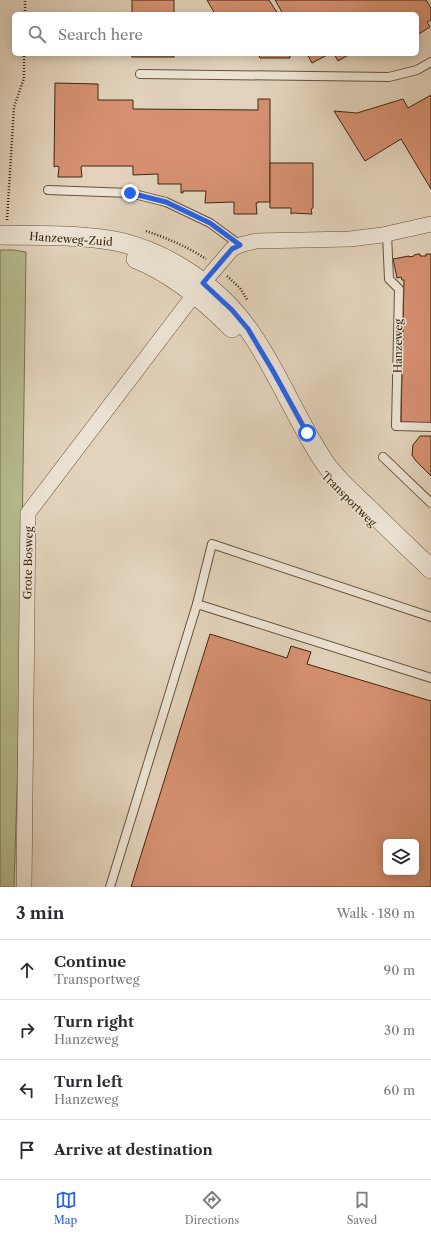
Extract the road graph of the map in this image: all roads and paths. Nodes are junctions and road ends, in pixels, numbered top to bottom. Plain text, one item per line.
1 (25, 0) edge
2 (25, 12) edge
3 (24, 56) edge
4 (431, 62) edge
5 (140, 74) dead end
6 (48, 190) dead end
7 (431, 224) edge
8 (3, 229) edge
9 (387, 234) junction
10 (0, 244) edge
11 (240, 245) junction
12 (217, 266) junction
13 (198, 289) junction
14 (251, 305) dead end
15 (431, 427) edge
16 (383, 457) dead end
17 (431, 503) edge
18 (431, 569) edge
19 (431, 581) edge
20 (197, 604) junction
21 (431, 617) edge
22 (431, 678) edge
23 (24, 887) edge
24 (110, 887) edge

1 - 2 path
3 - 8 path
4 - 5 lane
6 - 11 lane
7 - 9 street
8 - 13 street, Hanzeweg-Zuid
9 - 11 street
9 - 15 lane, Hanzeweg
10 - 13 street, Hanzeweg-Zuid
11 - 12 street
12 - 13 street
12 - 14 path
13 - 18 street, Transportweg
13 - 19 street, Transportweg
13 - 23 street, Grote Bosweg
16 - 17 lane
20 - 21 lane
20 - 22 lane
20 - 24 lane

